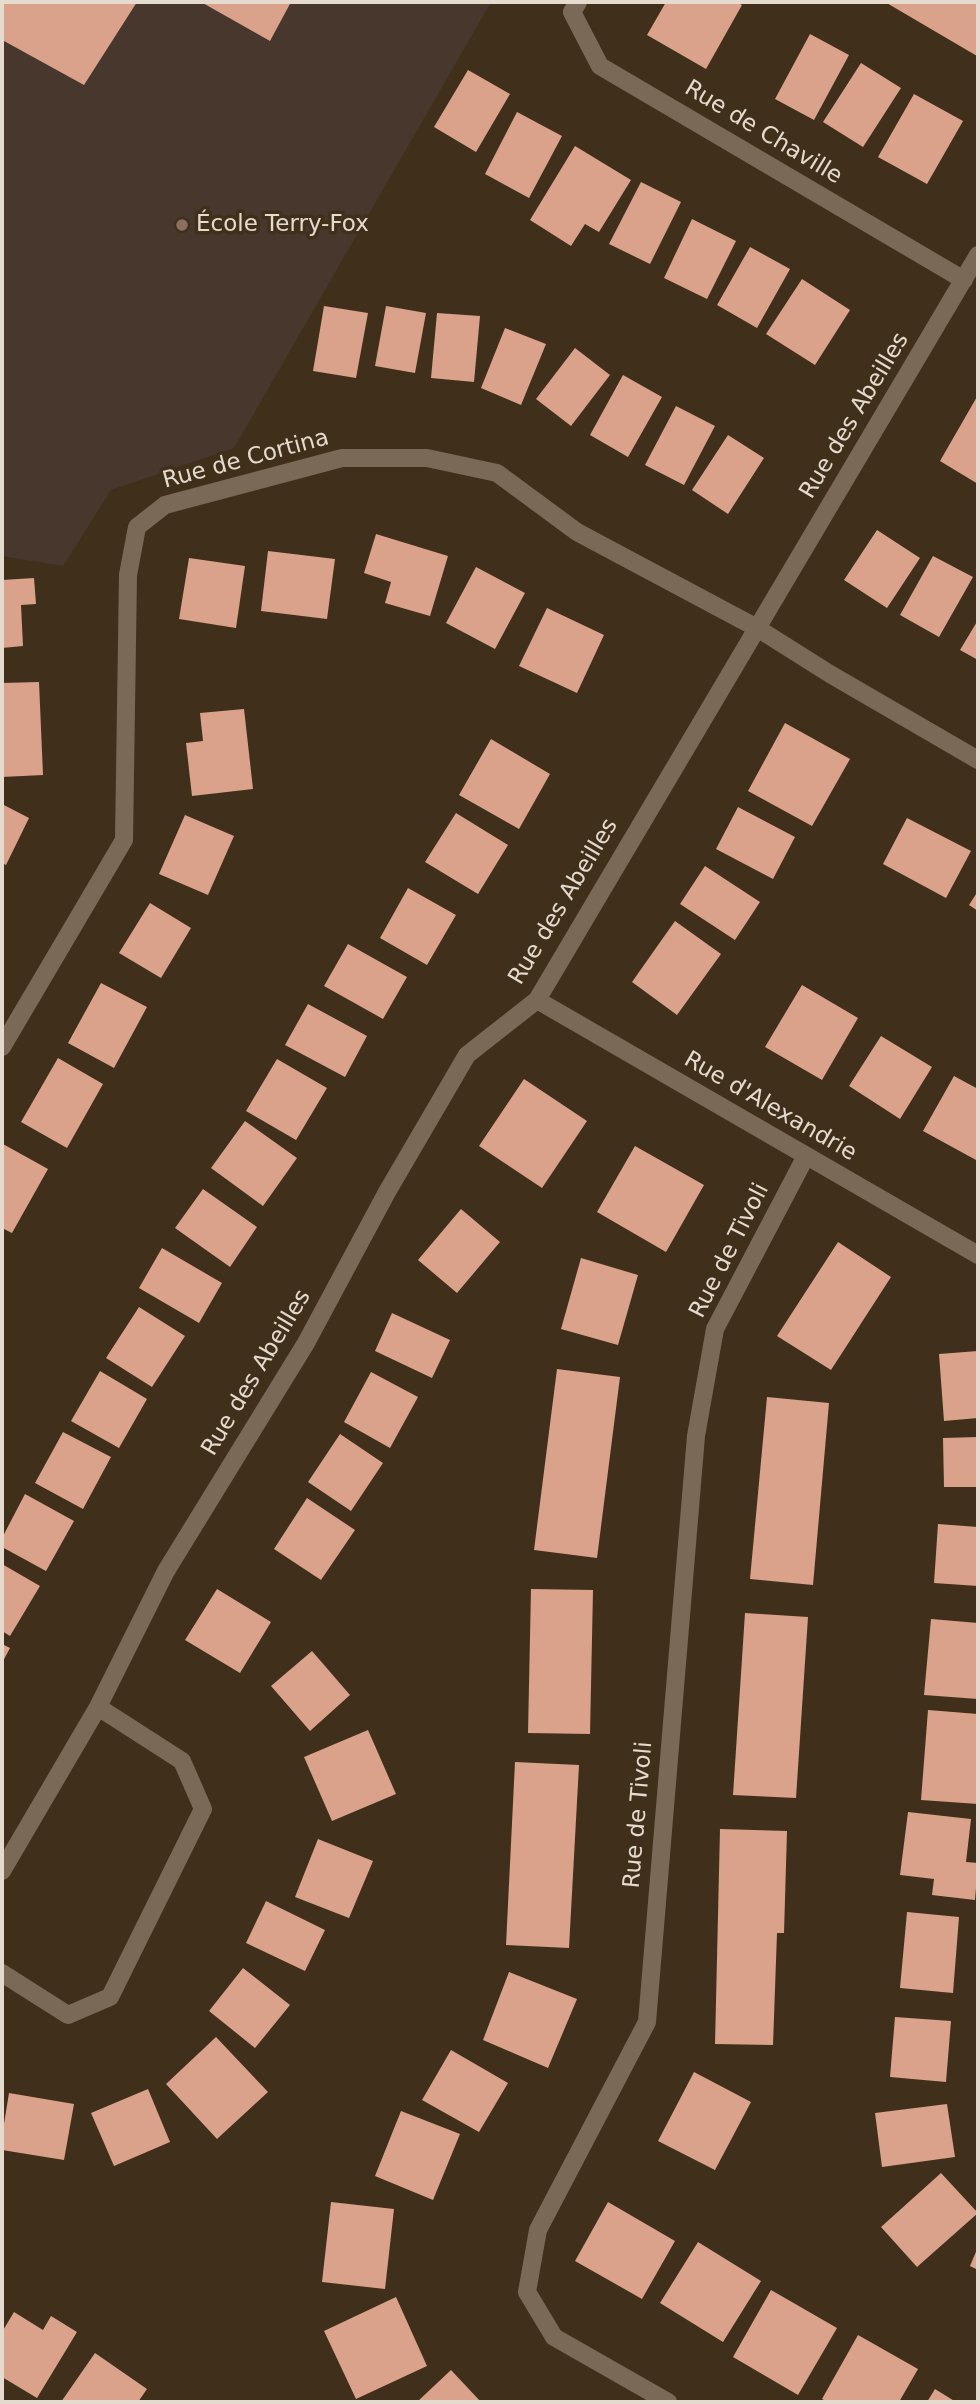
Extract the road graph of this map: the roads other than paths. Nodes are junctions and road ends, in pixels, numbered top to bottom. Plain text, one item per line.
1 (578, 2) edge
2 (978, 255) edge
3 (964, 280) junction
4 (757, 628) junction
5 (978, 760) edge
6 (537, 1000) junction
7 (2, 1047) edge
8 (806, 1156) junction
9 (978, 1255) edge
10 (98, 1707) junction
11 (2, 1871) edge
12 (2, 1973) edge
13 (668, 2402) edge

1 - 3 street, Rue de Chaville
2 - 3 street, Rue des Abeilles
3 - 4 street, Rue des Abeilles
4 - 5 street, Rue de Cortina
4 - 6 street, Rue des Abeilles
4 - 7 street, Rue de Cortina
6 - 8 street, Rue d'Alexandrie
6 - 10 street, Rue des Abeilles
8 - 9 street, Rue d'Alexandrie
8 - 13 street, Rue de Tivoli
10 - 11 street, Rue des Abeilles
10 - 12 street

